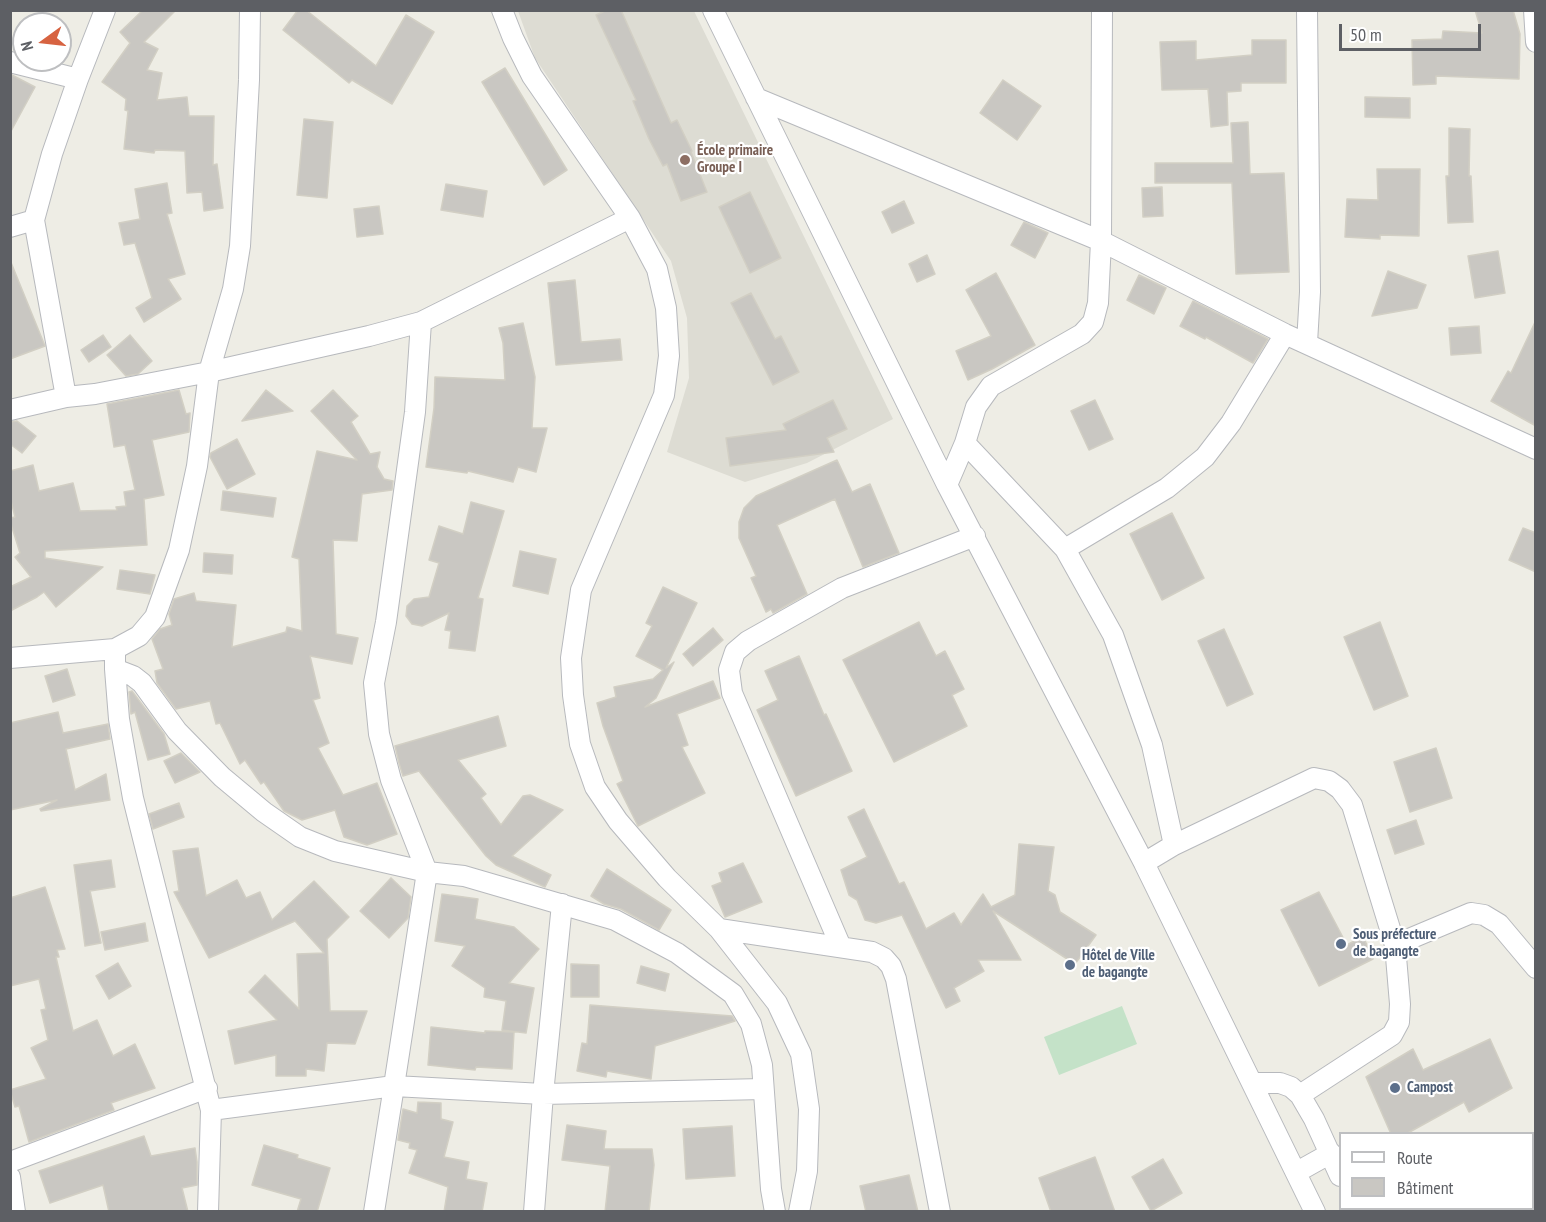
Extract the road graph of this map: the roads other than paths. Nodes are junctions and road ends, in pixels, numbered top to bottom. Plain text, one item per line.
1 (105, 10) edge
2 (250, 10) edge
3 (502, 10) edge
4 (713, 10) edge
5 (1102, 10) edge
6 (1307, 10) edge
7 (1534, 10) edge
8 (1536, 42) edge
9 (10, 62) edge
10 (78, 79) junction
11 (756, 98) junction
12 (630, 218) junction
13 (34, 220) junction
14 (10, 227) edge
15 (1101, 241) junction
16 (421, 321) junction
17 (1285, 334) junction
18 (1306, 343) junction
19 (209, 372) junction
20 (66, 397) junction
21 (10, 410) edge
22 (965, 443) junction
23 (1536, 449) edge
24 (947, 485) junction
25 (975, 536) junction
26 (1065, 549) junction
27 (115, 649) junction
28 (11, 658) edge
29 (115, 669) junction
30 (1174, 845) junction
31 (1144, 863) junction
32 (427, 872) junction
33 (562, 904) junction
34 (719, 929) junction
35 (1395, 945) junction
36 (841, 947) junction
37 (1536, 968) edge
38 (1253, 1083) junction
39 (394, 1086) junction
40 (207, 1088) junction
41 (764, 1089) junction
42 (543, 1094) junction
43 (1300, 1095) junction
44 (211, 1110) junction
45 (1331, 1153) junction
46 (10, 1162) edge
47 (1339, 1171) edge
48 (1297, 1172) junction
49 (10, 1177) edge
50 (15, 1212) edge
51 (208, 1212) edge
52 (374, 1212) edge
53 (534, 1212) edge
54 (775, 1212) edge
55 (799, 1212) edge
56 (940, 1212) edge
57 (1315, 1212) edge

1 - 10 street
2 - 19 street
3 - 12 street
4 - 11 street
5 - 15 street
6 - 18 street
7 - 8 street
9 - 10 street
10 - 13 street
11 - 15 street
11 - 24 street
12 - 16 street
12 - 34 street
13 - 14 street
13 - 20 street
15 - 17 street
15 - 22 street
16 - 19 street
16 - 32 street
17 - 18 street
17 - 26 street
18 - 23 street
19 - 20 street
19 - 27 street
20 - 21 street
22 - 24 street
22 - 26 street
24 - 25 street
25 - 31 street
25 - 36 street
26 - 30 street
27 - 28 street
27 - 29 street
29 - 32 street
29 - 40 street
30 - 31 street
30 - 35 street
31 - 38 street
32 - 33 street
32 - 39 street
33 - 41 street
33 - 42 street
34 - 36 street
34 - 55 street
35 - 37 street
35 - 43 street
36 - 56 street
38 - 43 street
38 - 48 street
39 - 42 street
39 - 44 street
39 - 52 street
40 - 44 street
40 - 46 street
41 - 42 street
41 - 54 street
42 - 53 street
43 - 45 street
44 - 51 street
45 - 47 street
45 - 48 street
48 - 57 street
49 - 50 street

